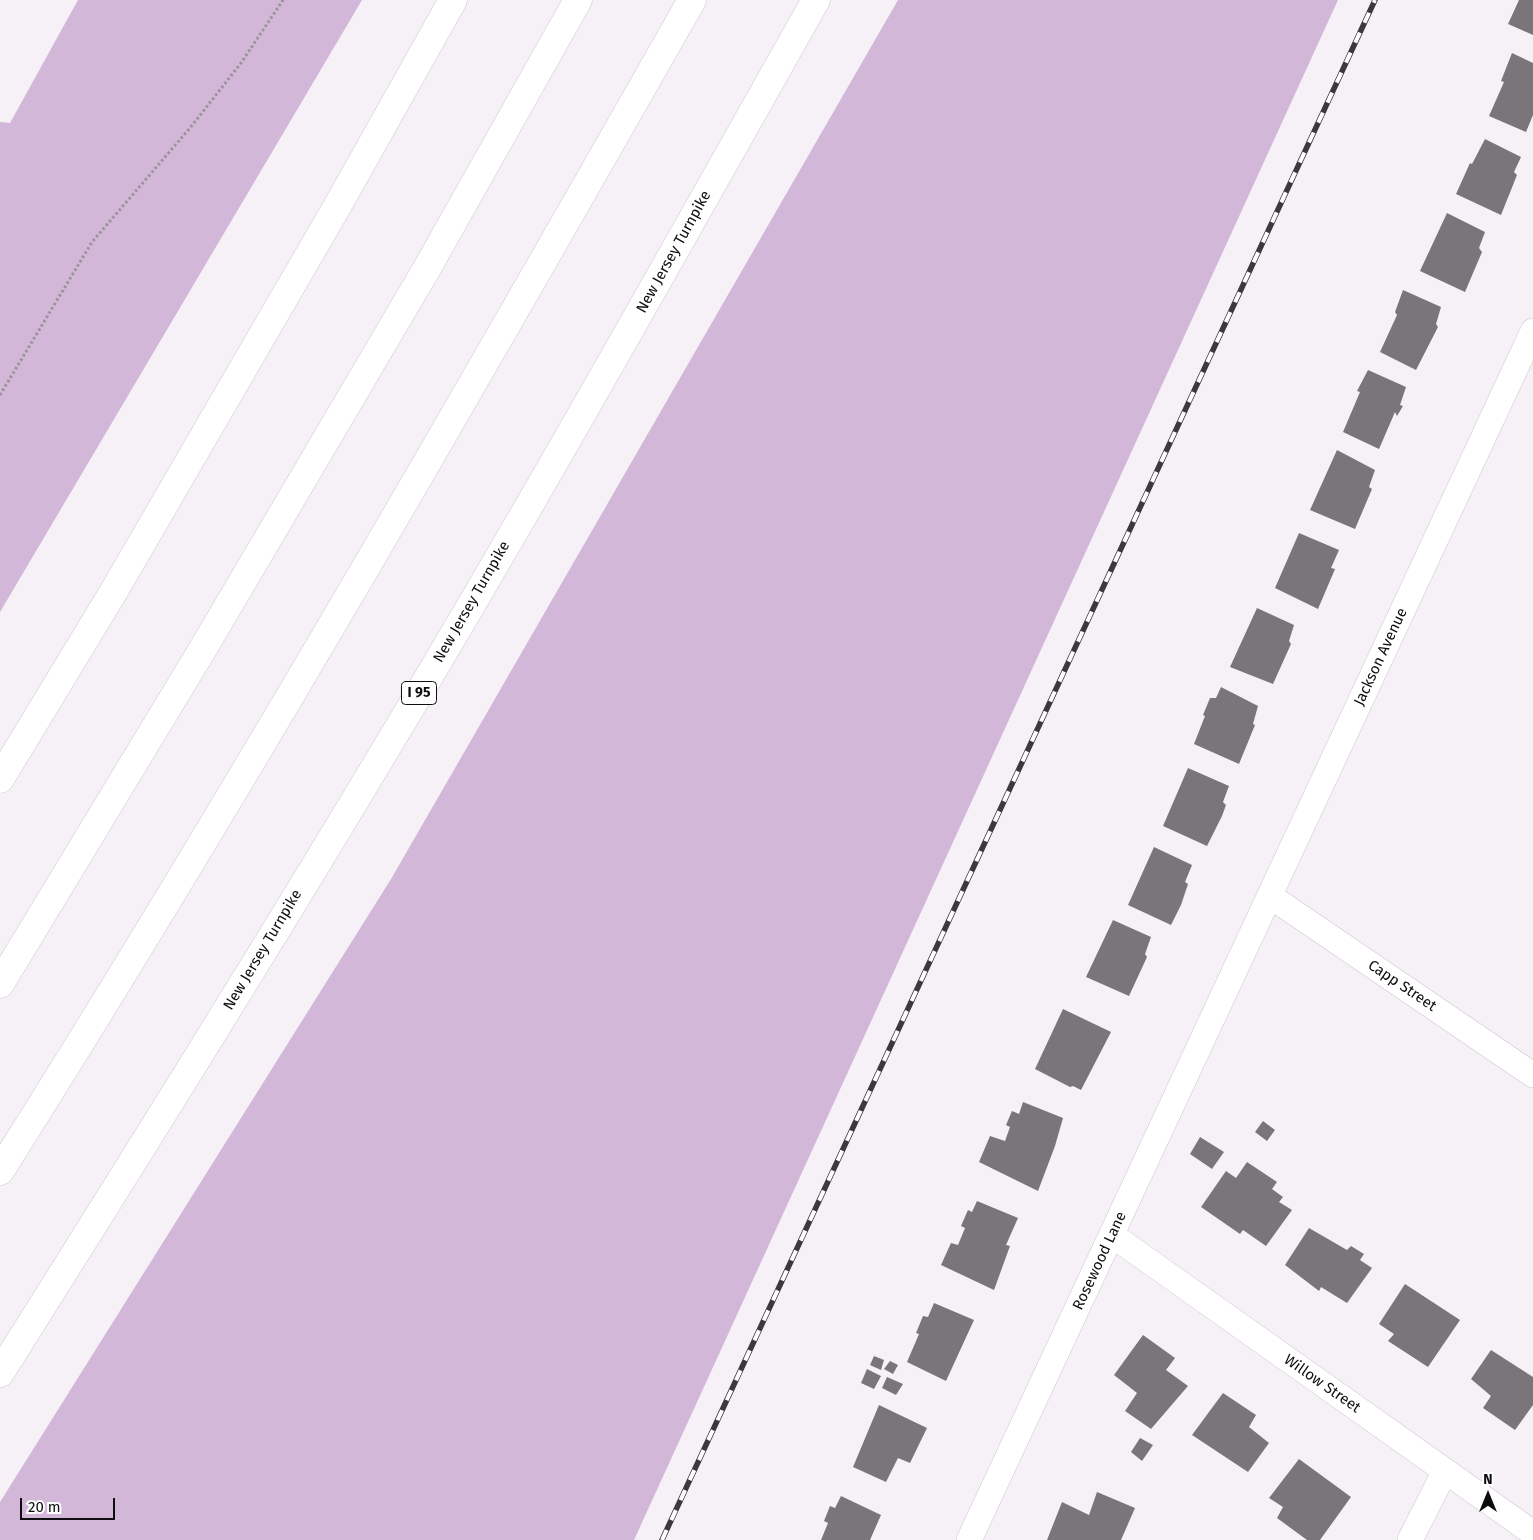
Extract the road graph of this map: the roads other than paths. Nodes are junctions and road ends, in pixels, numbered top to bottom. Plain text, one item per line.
1 (453, 0) edge
2 (578, 0) edge
3 (692, 0) edge
4 (816, 0) edge
5 (1533, 331) edge
6 (0, 779) edge
7 (1270, 896) junction
8 (1230, 982) joint
9 (0, 984) edge
10 (1533, 1076) edge
11 (0, 1171) edge
12 (1112, 1235) junction
13 (0, 1373) edge
14 (1445, 1471) junction
15 (1533, 1533) edge
16 (969, 1540) edge
17 (1410, 1540) edge

1 - 6 highway
2 - 9 highway
3 - 11 highway
4 - 13 highway, New Jersey Turnpike / I 95
5 - 7 street, Jackson Avenue
7 - 8 street, Jackson Avenue
7 - 10 street, Capp Street
8 - 12 street, Rosewood Lane
12 - 14 street, Willow Street
12 - 16 street, Rosewood Lane
14 - 15 street, Willow Street
14 - 17 street

